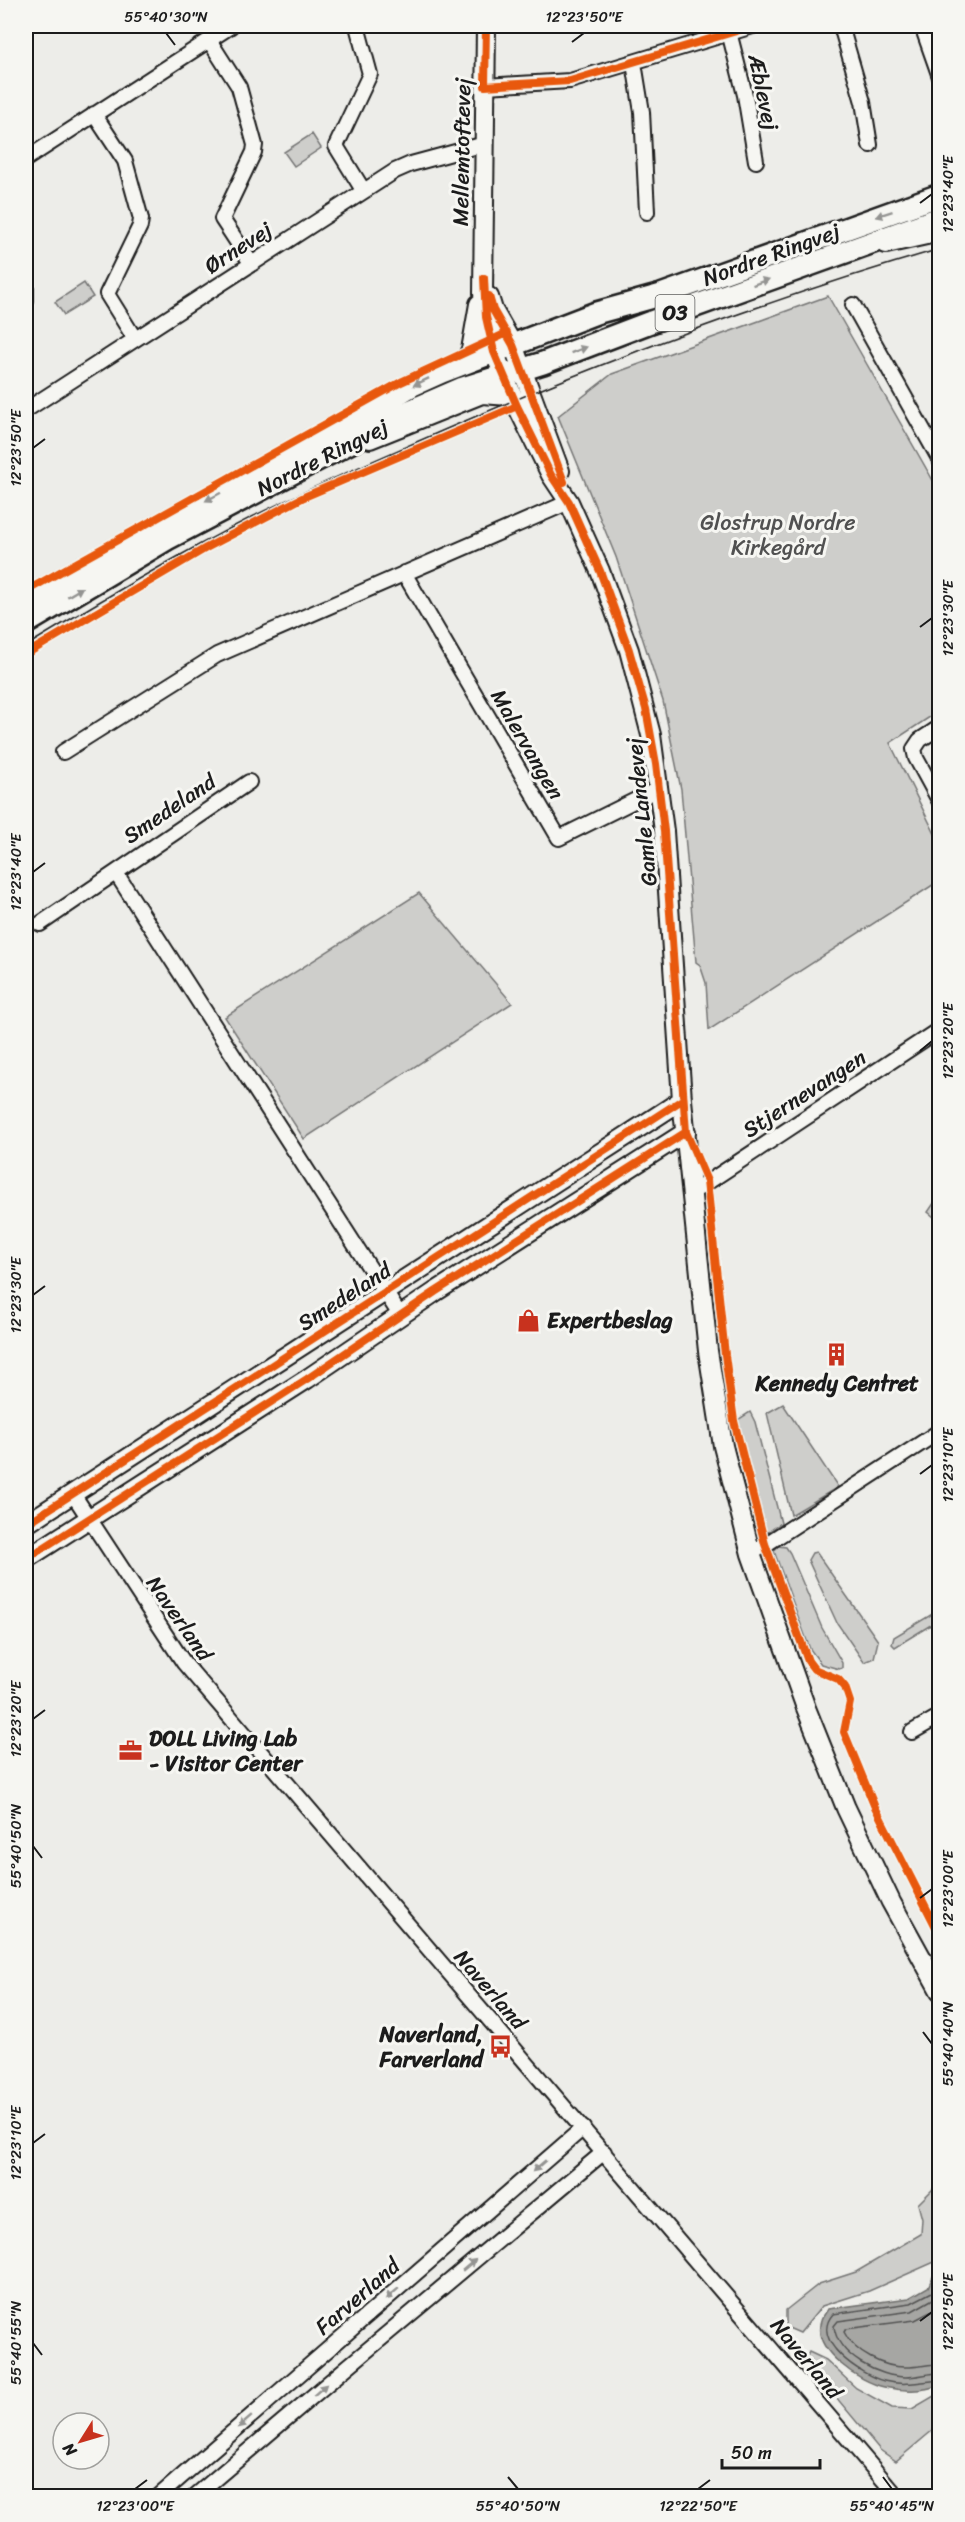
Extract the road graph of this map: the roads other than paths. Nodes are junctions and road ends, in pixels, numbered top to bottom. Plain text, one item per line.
1 (231, 26) edge
2 (357, 26) edge
3 (486, 26) edge
4 (753, 26) edge
5 (841, 26) edge
6 (922, 26) edge
7 (729, 32) junction
8 (209, 40) junction
9 (634, 63) junction
10 (939, 77) edge
11 (485, 86) junction
12 (94, 114) junction
13 (485, 144) junction
14 (870, 145) dead end
15 (26, 159) edge
16 (756, 161) dead end
17 (363, 190) junction
18 (939, 195) edge
19 (647, 212) dead end
20 (939, 218) edge
21 (939, 232) edge
22 (846, 252) junction
23 (251, 263) junction
24 (484, 278) junction
25 (26, 288) edge
26 (26, 302) edge
27 (853, 305) dead end
28 (135, 339) junction
29 (511, 361) junction
30 (463, 364) junction
31 (516, 406) junction
32 (26, 410) edge
33 (360, 438) junction
34 (939, 460) edge
35 (569, 502) junction
36 (404, 573) junction
37 (26, 603) edge
38 (26, 623) edge
39 (939, 727) edge
40 (63, 752) dead end
41 (249, 782) dead end
42 (660, 788) junction
43 (939, 802) edge
44 (116, 873) junction
45 (40, 924) dead end
46 (939, 1029) edge
47 (682, 1100) junction
48 (686, 1132) junction
49 (693, 1192) junction
50 (385, 1291) junction
51 (400, 1315) junction
52 (939, 1431) edge
53 (73, 1494) junction
54 (88, 1518) junction
55 (26, 1524) edge
56 (751, 1554) junction
57 (26, 1558) edge
58 (939, 1716) edge
59 (912, 1732) dead end
60 (939, 1991) edge
61 (583, 2128) junction
62 (604, 2152) junction
63 (329, 2349) junction
64 (346, 2368) junction
65 (198, 2462) junction
66 (213, 2481) junction
67 (159, 2496) edge
68 (195, 2496) edge
69 (897, 2496) edge

1 - 8 street
2 - 17 street
3 - 11 street, Mellemtoftevej
4 - 7 street
5 - 14 street
6 - 10 street
7 - 9 street
7 - 16 street, Æblevej
8 - 12 street
8 - 23 street
9 - 11 street
9 - 19 street
11 - 13 street, Mellemtoftevej
12 - 15 street
12 - 28 street
13 - 17 street, Ørnevej
13 - 24 street, Mellemtoftevej
17 - 23 street, Ørnevej
18 -> 29 main road, Nordre Ringvej / O3
20 - 22 main road, Nordre Ringvej / O3
21 - 22 street
29 -> 22 main road, Nordre Ringvej / O3
23 - 28 street, Ørnevej
24 - 29 street, Mellemtoftevej
24 - 30 street, Mellemtoftevej
25 - 26 street
27 - 34 street
28 - 32 street, Ørnevej
29 - 30 main road, Nordre Ringvej / O3
29 - 31 street, Gamle Landevej
29 - 33 main road, Nordre Ringvej / O3
29 - 35 street, Gamle Landevej
30 -> 37 main road, Nordre Ringvej / O3
31 - 33 street
31 - 35 street, Gamle Landevej
38 -> 33 main road, Nordre Ringvej / O3
35 - 36 street
35 - 42 street, Gamle Landevej
36 - 40 street
36 - 42 street, Malervangen
39 - 43 street
41 - 44 street, Smedeland
42 - 47 street, Gamle Landevej
44 - 45 street, Smedeland
44 - 50 street, Smedeland
46 - 49 street, Stjernevangen
47 - 48 street, Gamle Landevej
47 - 50 street, Smedeland
48 - 49 street, Gamle Landevej
48 - 51 street, Smedeland
49 - 56 street, Gamle Landevej
50 - 51 street, Smedeland
50 - 53 street, Smedeland
51 - 54 street, Smedeland
52 - 56 street
53 - 54 street, Naverland
53 - 55 street, Smedeland
54 - 57 street, Smedeland
54 - 61 street, Naverland
56 - 60 street, Gamle Landevej
58 - 59 street
61 - 62 street, Naverland
61 -> 63 street, Farverland
64 -> 62 street, Farverland
62 - 69 street, Naverland
63 - 64 street
63 -> 65 street, Farverland
66 -> 64 street, Farverland
65 - 66 street
65 - 67 street, Farverland
66 - 68 street, Farverland

